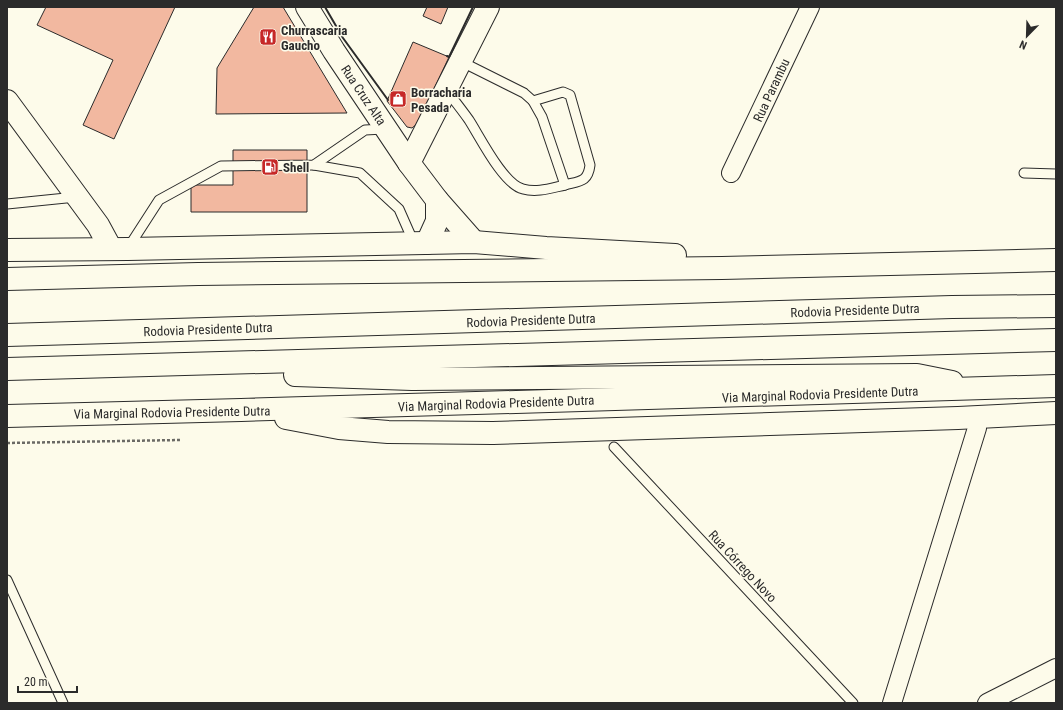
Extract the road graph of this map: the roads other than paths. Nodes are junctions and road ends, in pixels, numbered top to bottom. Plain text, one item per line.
1 (307, 7) edge
2 (488, 7) edge
3 (810, 7) edge
4 (460, 61) junction
5 (446, 90) junction
6 (7, 101) edge
7 (533, 101) junction
8 (387, 129) junction
9 (409, 163) junction
10 (314, 165) junction
11 (731, 173) dead end
12 (1024, 173) dead end
13 (1056, 174) edge
14 (565, 185) junction
15 (77, 197) junction
16 (437, 200) junction
17 (7, 204) edge
18 (474, 242) junction
19 (420, 243) junction
20 (119, 249) junction
21 (7, 250) edge
22 (1056, 260) edge
23 (722, 268) junction
24 (7, 279) edge
25 (1056, 306) edge
26 (7, 335) edge
27 (1056, 340) edge
28 (9, 369) edge
29 (1056, 386) edge
30 (985, 390) junction
31 (241, 410) junction
32 (1056, 413) edge
33 (7, 416) edge
34 (976, 428) dead end
35 (614, 447) dead end
36 (7, 580) edge
37 (1056, 668) edge
38 (63, 703) edge
39 (853, 703) edge
40 (892, 703) edge
41 (987, 703) edge

1 - 8 main road, Rua Cruz Alta
2 - 4 main road
3 - 11 street, Rua Parambu
4 - 5 main road
4 - 7 lane
5 - 9 main road
5 - 14 lane
6 - 15 main road
7 - 14 lane
7 - 14 lane
8 - 9 main road, Rua Cruz Alta
8 - 10 lane
9 - 16 main road, Rua Cruz Alta
10 - 19 lane
10 - 20 lane
12 - 13 lane
15 - 17 lane
15 - 20 main road
16 - 18 main road, Rua Cruz Alta
16 - 19 main road
18 - 19 main road
18 - 23 main road
19 - 20 main road
20 - 21 main road
22 - 23 main road
23 - 24 main road
25 - 26 main road, Rodovia Presidente Dutra
27 - 28 main road
28 - 30 main road
29 - 30 main road
30 - 31 main road, Via Marginal Rodovia Presidente Dutra
31 - 32 main road
31 - 33 main road, Via Marginal Rodovia Presidente Dutra
34 - 40 street
35 - 39 lane, Rua Córrego Novo
36 - 38 lane
37 - 41 street

